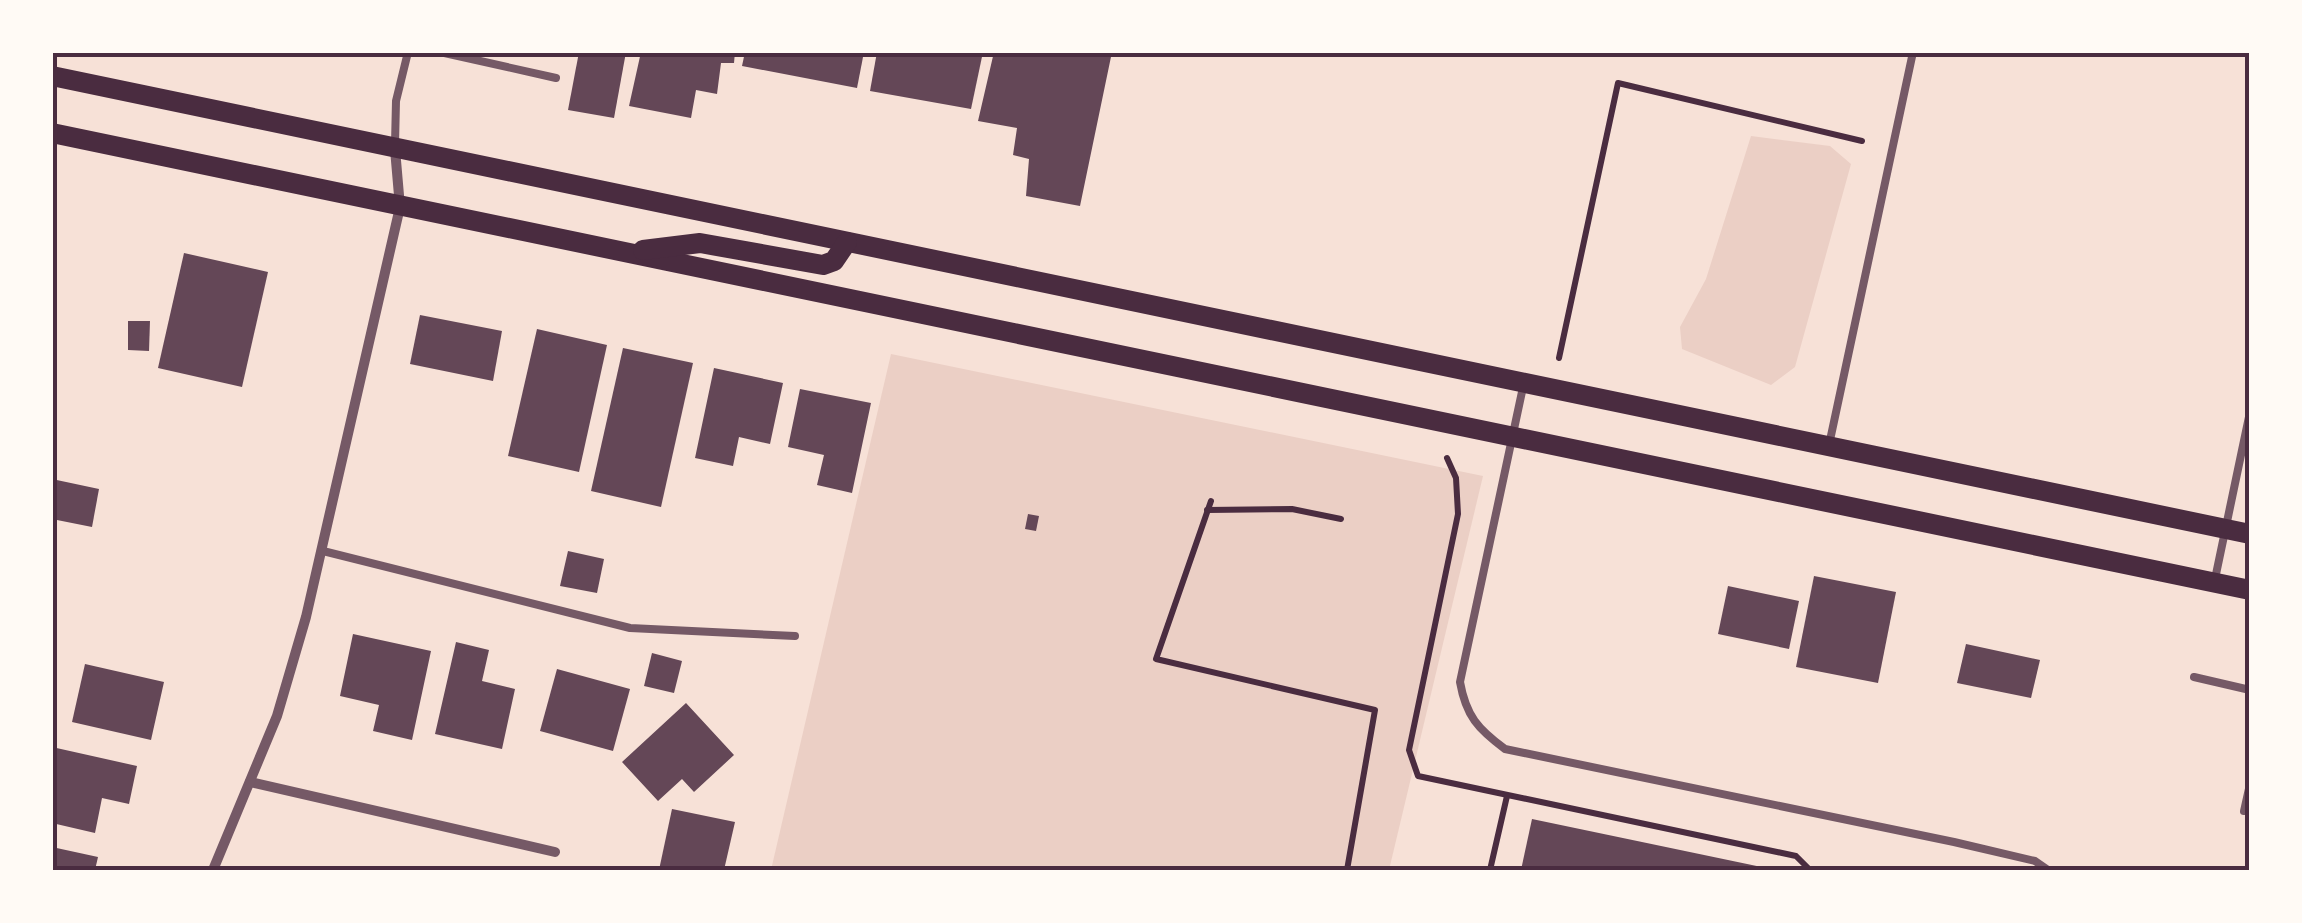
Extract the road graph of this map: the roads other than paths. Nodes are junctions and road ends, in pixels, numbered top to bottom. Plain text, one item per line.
1 (408, 52) edge
2 (440, 52) edge
3 (1914, 52) edge
4 (52, 76) edge
5 (556, 78) dead end
6 (52, 133) edge
7 (395, 149) junction
8 (400, 206) junction
9 (847, 242) junction
10 (626, 252) junction
11 (1524, 382) junction
12 (2250, 412) edge
13 (1512, 438) junction
14 (1829, 445) junction
15 (2226, 529) junction
16 (2250, 534) edge
17 (323, 552) junction
18 (2214, 583) junction
19 (2250, 590) edge
20 (796, 636) dead end
21 (2194, 677) dead end
22 (2250, 690) edge
23 (250, 782) junction
24 (2250, 784) edge
25 (2244, 811) dead end
26 (555, 852) dead end
27 (2018, 857) junction
28 (214, 870) edge
29 (2015, 870) edge
30 (2048, 870) edge

1 - 7 lane
2 - 5 lane
3 - 14 lane
4 - 7 main road
6 - 8 main road
7 - 8 street
7 - 9 main road
8 - 10 main road
8 - 17 street
9 - 10 main road
9 - 11 main road
10 - 13 main road
11 - 13 lane
11 - 14 main road
12 - 15 lane
13 - 18 main road
13 - 27 lane
14 - 15 main road
15 - 16 main road
15 - 18 lane
17 - 20 lane
17 - 23 street
18 - 19 main road
21 - 22 lane
23 - 26 street
23 - 28 street
24 - 25 lane
27 - 29 lane
27 - 30 lane

